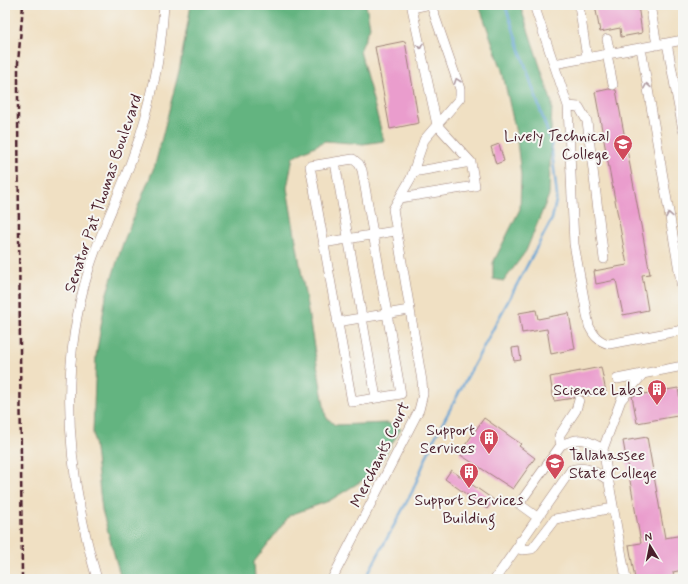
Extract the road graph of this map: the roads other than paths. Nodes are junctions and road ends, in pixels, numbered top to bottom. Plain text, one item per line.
1 (164, 5) edge
2 (426, 5) edge
3 (431, 5) edge
4 (534, 5) edge
5 (578, 5) edge
6 (650, 5) edge
7 (412, 6) edge
8 (607, 39) dead end
9 (683, 40) edge
10 (667, 43) junction
11 (657, 45) junction
12 (641, 48) junction
13 (608, 54) junction
14 (587, 58) junction
15 (554, 64) junction
16 (613, 85) dead end
17 (568, 106) junction
18 (437, 125) junction
19 (683, 130) edge
20 (335, 162) junction
21 (471, 162) junction
22 (413, 172) junction
23 (400, 198) junction
24 (395, 231) junction
25 (373, 235) junction
26 (348, 239) junction
27 (324, 243) junction
28 (604, 259) dead end
29 (683, 294) edge
30 (410, 310) junction
31 (387, 314) junction
32 (362, 318) junction
33 (337, 322) junction
34 (683, 330) edge
35 (683, 366) edge
36 (642, 374) junction
37 (617, 379) dead end
38 (376, 398) junction
39 (580, 400) dead end
40 (561, 445) junction
41 (603, 449) junction
42 (608, 480) junction
43 (613, 508) junction
44 (537, 517) junction
45 (520, 541) junction
46 (97, 579) edge
47 (332, 579) edge
48 (495, 579) edge
49 (626, 579) edge

1 - 46 street, Senator Pat Thomas Boulevard
2 - 7 street
18 -> 3 street
4 - 15 street
5 - 14 street
6 - 11 street
7 -> 18 street
8 - 13 street
9 - 10 street
10 - 11 street
10 - 19 street
11 - 12 street
12 - 13 street
29 -> 12 street
13 - 14 street
13 - 16 street
14 - 15 street
15 - 17 street
17 - 28 street
17 - 34 street
18 - 21 street
18 - 22 street
20 - 25 street
20 - 26 street
20 - 27 street
21 - 22 street
21 - 23 street
22 - 23 street
23 - 24 street, Merchants Court
24 - 25 street
24 - 30 street, Merchants Court
25 - 26 street
25 - 31 street
26 - 27 street
26 - 32 street
27 - 33 street
30 - 31 street
30 - 47 street, Merchants Court
31 - 32 street
31 - 38 street
32 - 33 street
32 - 38 street
33 - 38 street
35 - 36 street
36 - 37 street
36 - 41 street
39 - 40 street
40 - 41 street
40 - 44 street
41 - 42 street
42 - 43 street
42 - 44 street
43 - 45 street
43 - 49 street
44 - 45 street
45 - 48 street

